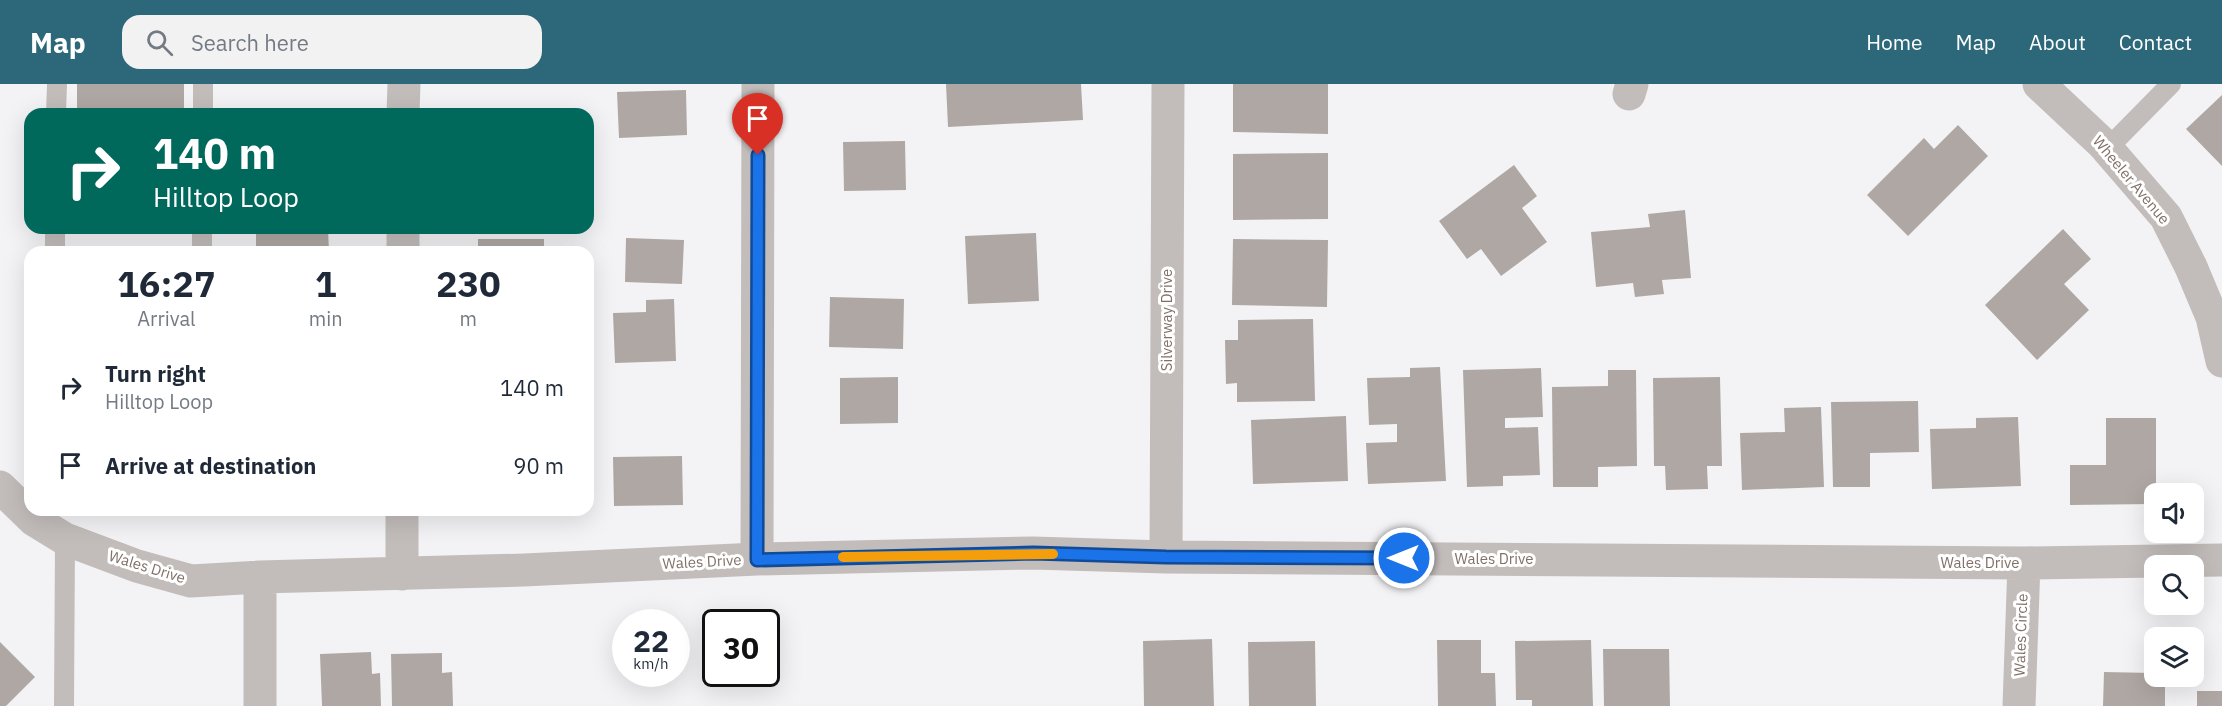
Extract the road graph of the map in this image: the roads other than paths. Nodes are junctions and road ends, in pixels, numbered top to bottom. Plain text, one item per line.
1 (57, 84) edge
2 (203, 84) edge
3 (404, 84) edge
4 (758, 84) edge
5 (1168, 84) edge
6 (2039, 84) edge
7 (2171, 84) edge
8 (56, 108) edge
9 (203, 108) edge
10 (404, 108) edge
11 (2107, 149) junction
12 (2214, 305) edge
13 (2222, 361) edge
14 (0, 487) edge
15 (24, 510) edge
16 (30, 516) edge
17 (402, 516) edge
18 (56, 527) edge
19 (1166, 557) junction
20 (757, 560) junction
21 (2222, 560) edge
22 (2024, 563) junction
23 (402, 574) junction
24 (260, 577) junction
25 (64, 706) edge
26 (260, 706) edge
27 (2019, 706) edge

1 - 8 lane
2 - 9 lane
3 - 10 street
4 - 20 street
5 - 19 street, Silverway Drive
6 - 11 street, Wheeler Avenue
7 - 11 lane
11 - 12 street, Wheeler Avenue
12 - 13 street, Wheeler Avenue
14 - 15 street, Wales Drive
16 - 18 street, Wales Drive
17 - 23 street
18 - 24 street, Wales Drive
18 - 25 lane
19 - 20 street, Wales Drive
19 - 22 street, Wales Drive
20 - 23 street, Wales Drive
21 - 22 street, Wales Drive
22 - 27 street, Wales Circle
23 - 24 street, Wales Drive
24 - 26 street

